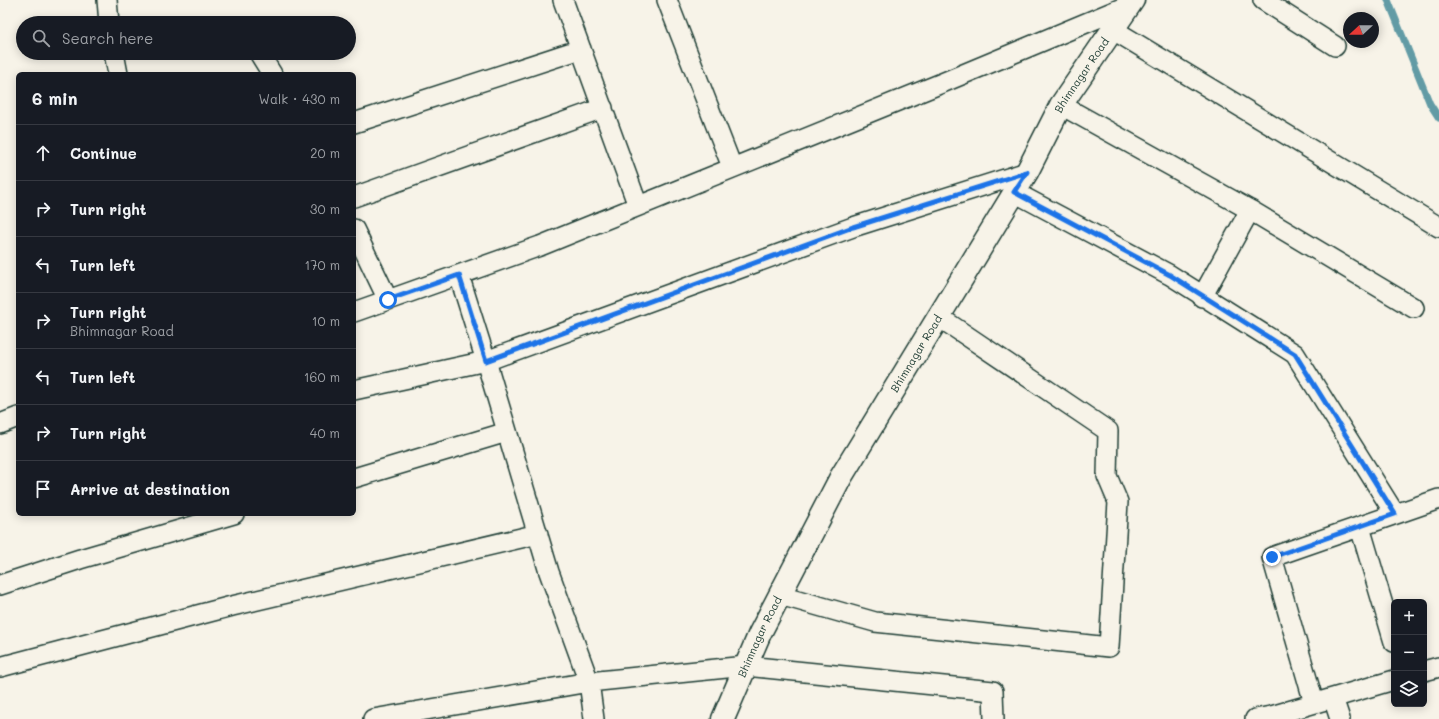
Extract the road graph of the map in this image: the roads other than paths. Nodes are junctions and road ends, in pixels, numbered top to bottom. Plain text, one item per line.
1 (107, 0) edge
2 (563, 0) edge
3 (668, 0) edge
4 (1263, 0) edge
5 (1131, 2) edge
6 (108, 16) edge
7 (1112, 29) junction
8 (1335, 46) dead end
9 (581, 50) junction
10 (115, 60) edge
11 (263, 60) edge
12 (118, 72) edge
13 (271, 72) edge
14 (1061, 105) junction
15 (603, 108) junction
16 (356, 122) edge
17 (732, 168) junction
18 (1027, 172) junction
19 (1014, 192) junction
20 (356, 197) edge
21 (638, 206) junction
22 (1250, 210) junction
23 (1439, 227) edge
24 (356, 233) edge
25 (459, 275) junction
26 (1202, 297) junction
27 (388, 300) junction
28 (1414, 308) dead end
29 (356, 311) edge
30 (939, 317) junction
31 (486, 361) junction
32 (356, 390) edge
33 (16, 418) edge
34 (0, 424) edge
35 (507, 432) junction
36 (356, 477) edge
37 (1439, 499) edge
38 (1395, 514) junction
39 (227, 516) edge
40 (1360, 527) junction
41 (538, 534) junction
42 (0, 585) edge
43 (780, 594) junction
44 (1392, 635) edge
45 (746, 666) junction
46 (0, 667) edge
47 (1439, 667) edge
48 (1427, 670) edge
49 (1391, 681) edge
50 (589, 682) junction
51 (1333, 698) junction
52 (1314, 703) junction
53 (373, 719) edge
54 (594, 719) edge
55 (723, 719) edge
56 (994, 719) edge
57 (1255, 719) edge
58 (1340, 719) edge

1 - 6 street
2 - 9 street
3 - 17 street
4 - 8 street
5 - 7 street, Bhimnagar Road
5 - 17 street
7 - 14 street, Bhimnagar Road
7 - 23 street
9 - 15 street
9 - 16 street
10 - 12 street
11 - 13 street
14 - 18 street, Bhimnagar Road
14 - 22 street
15 - 20 street
15 - 21 street
17 - 21 street
18 - 19 street, Bhimnagar Road
18 - 31 street
19 - 26 street
19 - 30 street, Bhimnagar Road
21 - 25 street
22 - 26 street
22 - 28 street
24 - 27 street
25 - 27 street
25 - 31 street
26 - 38 street
27 - 29 street
30 - 43 street, Bhimnagar Road
30 - 43 street
31 - 32 street
31 - 35 street
33 - 34 street
35 - 36 street
35 - 41 street
37 - 38 street
38 - 40 street
39 - 42 street
40 - 44 street
40 - 52 street
41 - 46 street
41 - 50 street
43 - 45 street, Bhimnagar Road
45 - 50 street
45 - 55 street, Bhimnagar Road
45 - 56 street
47 - 48 street
49 - 51 street
50 - 53 street
50 - 54 street
51 - 52 street
51 - 58 street
52 - 57 street

